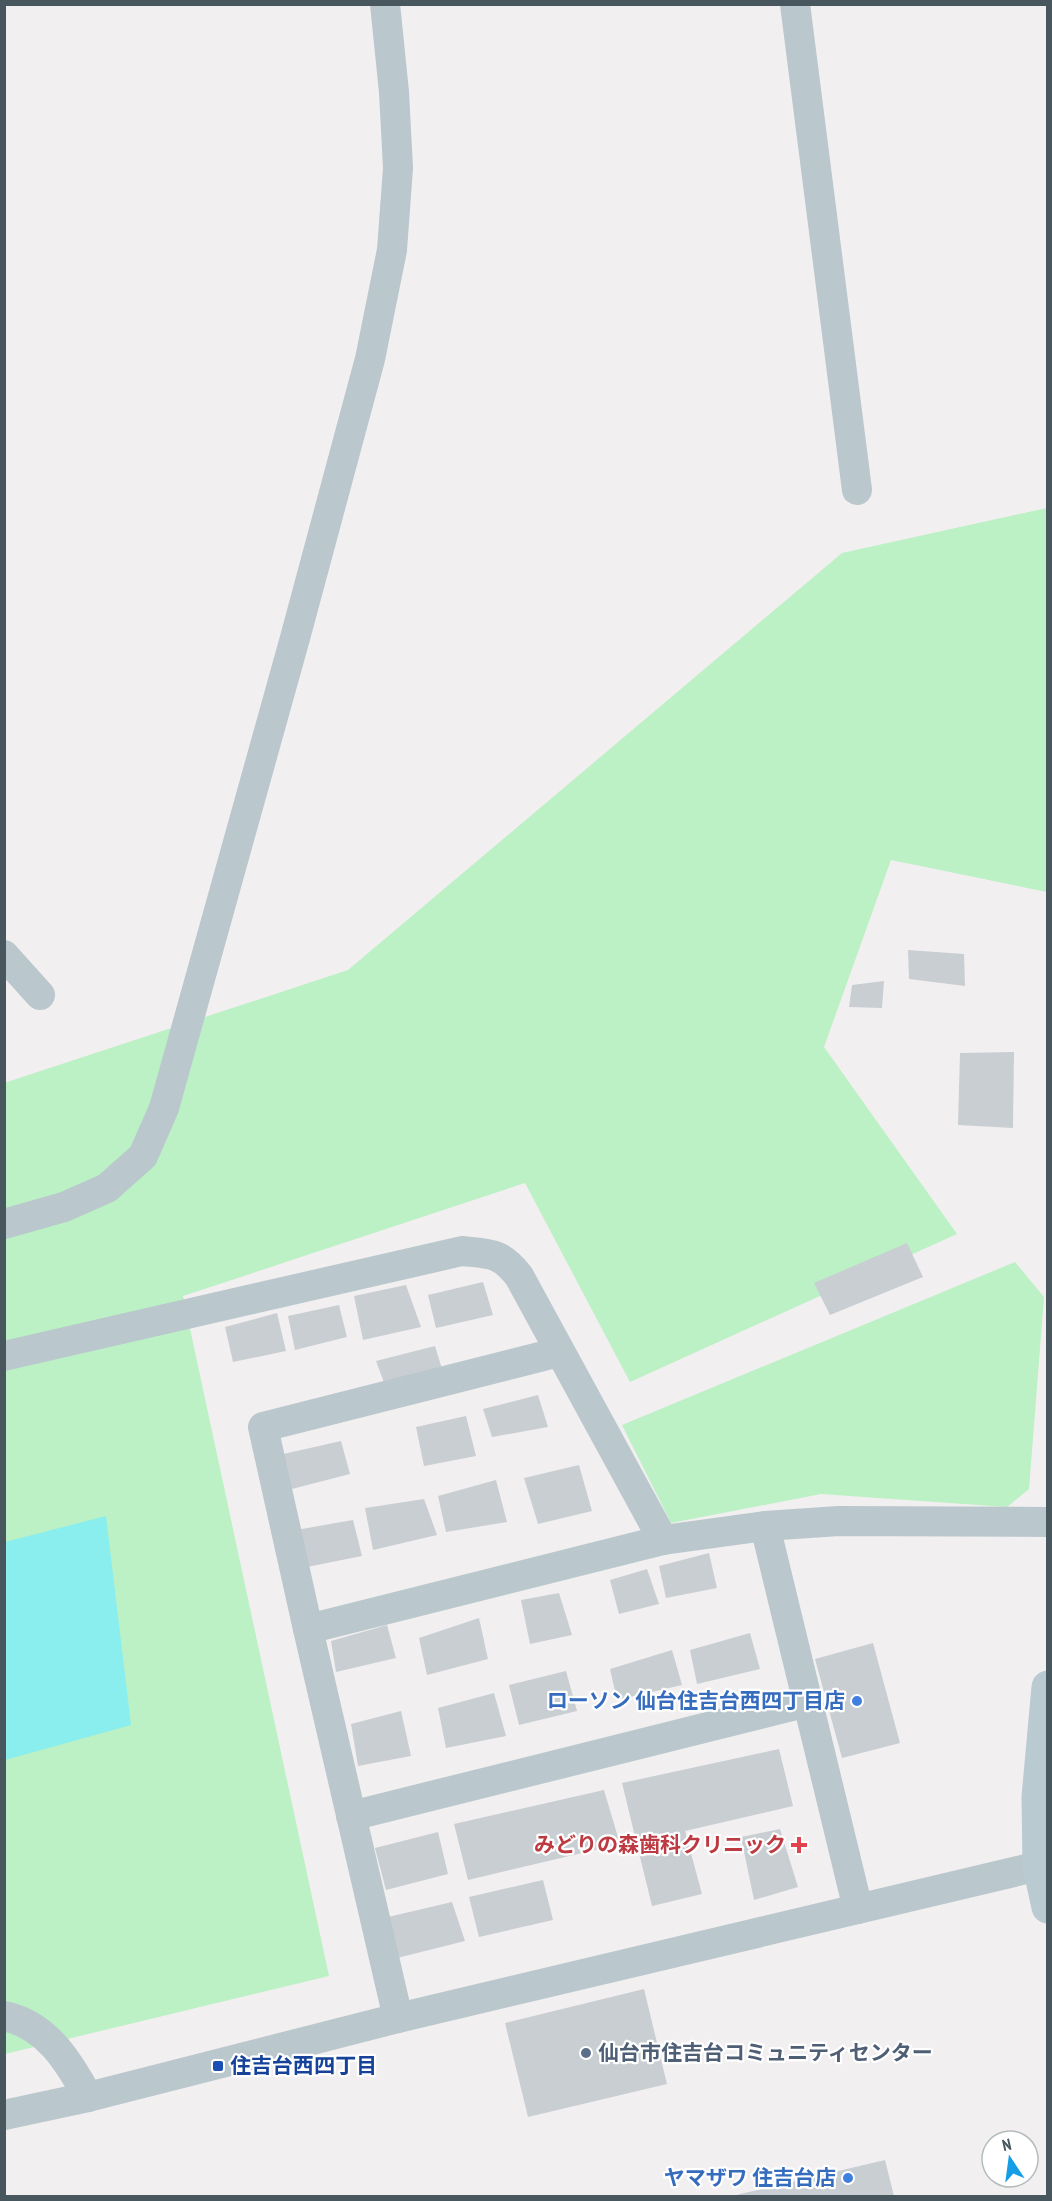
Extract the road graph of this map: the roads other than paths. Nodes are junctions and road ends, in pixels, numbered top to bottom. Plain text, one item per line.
1 (385, 4) edge
2 (795, 4) edge
3 (857, 490) dead end
4 (4, 955) edge
5 (40, 995) dead end
6 (4, 1224) edge
7 (559, 1352) junction
8 (4, 1356) edge
9 (1047, 1522) edge
10 (765, 1526) junction
11 (663, 1540) junction
12 (308, 1629) junction
13 (1047, 1687) edge
14 (808, 1702) junction
15 (351, 1816) junction
16 (1039, 1866) junction
17 (1047, 1907) edge
18 (858, 1909) junction
19 (4, 2016) edge
20 (398, 2018) junction
21 (88, 2097) junction
22 (4, 2115) edge

1 - 6 street
2 - 3 street
4 - 5 street
7 - 8 street
7 - 11 street
7 - 12 street
9 - 10 street
10 - 11 street
10 - 14 street
11 - 12 street
12 - 15 street
13 - 16 street
14 - 15 street
14 - 18 street
15 - 20 street
16 - 17 street
16 - 18 street
18 - 20 street
19 - 21 street
20 - 21 street
21 - 22 street

